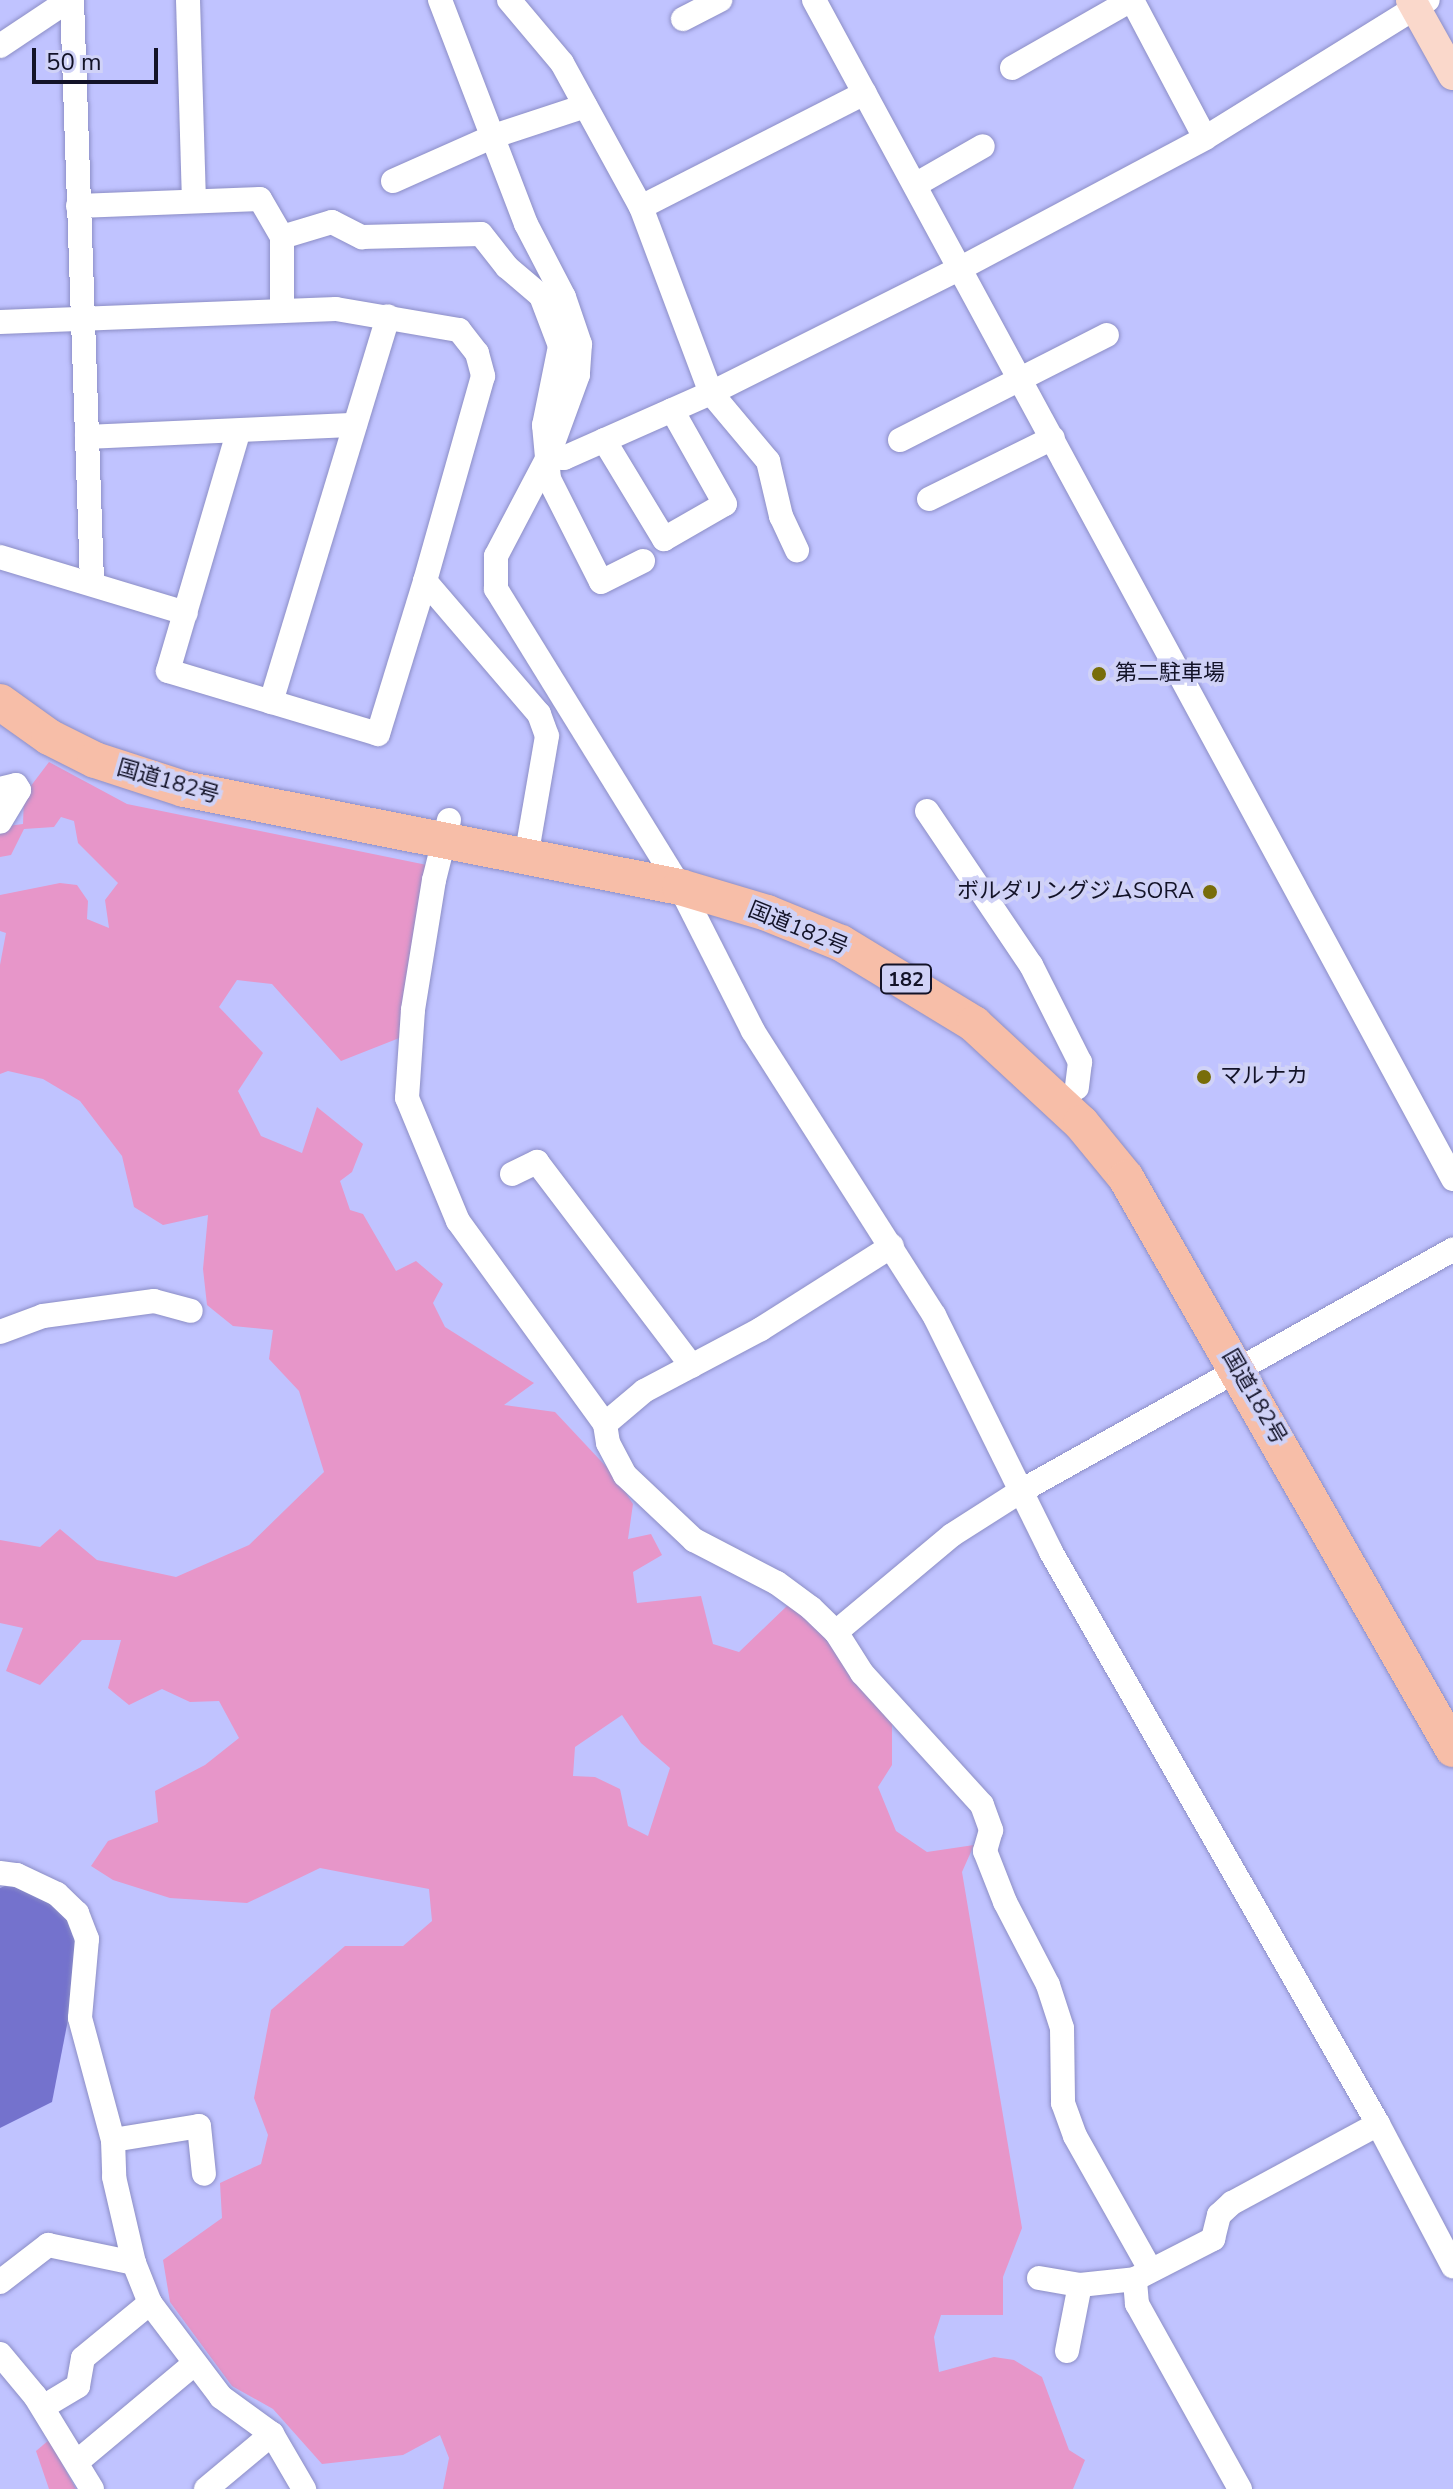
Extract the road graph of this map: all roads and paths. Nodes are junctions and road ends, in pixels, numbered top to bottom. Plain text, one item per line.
1 (70, 0) edge
2 (188, 0) edge
3 (440, 0) edge
4 (509, 0) edge
5 (720, 0) edge
6 (814, 0) edge
7 (1132, 0) edge
8 (1418, 2) edge
9 (683, 19) dead end
10 (0, 46) edge
11 (1012, 68) dead end
12 (1453, 75) edge
13 (865, 93) junction
14 (585, 106) junction
15 (494, 136) junction
16 (1205, 138) junction
17 (983, 146) dead end
18 (393, 181) dead end
19 (915, 185) junction
20 (194, 201) junction
21 (78, 206) junction
22 (641, 207) junction
23 (282, 237) junction
24 (961, 268) junction
25 (282, 311) junction
26 (388, 316) junction
27 (82, 319) junction
28 (0, 322) edge
29 (1107, 335) dead end
30 (1021, 379) junction
31 (711, 393) junction
32 (672, 410) junction
33 (355, 425) junction
34 (238, 433) junction
35 (87, 437) junction
36 (1053, 438) junction
37 (604, 440) junction
38 (900, 440) dead end
39 (548, 457) junction
40 (929, 499) dead end
41 (797, 551) dead end
42 (0, 557) edge
43 (643, 561) dead end
44 (425, 581) junction
45 (92, 582) junction
46 (186, 613) junction
47 (0, 676) edge
48 (0, 702) edge
49 (271, 702) junction
50 (0, 789) edge
51 (927, 811) dead end
52 (0, 822) edge
53 (446, 831) junction
54 (527, 848) junction
55 (671, 875) junction
56 (1077, 1088) junction
57 (512, 1174) dead end
58 (1453, 1179) edge
59 (892, 1246) junction
60 (1453, 1250) edge
61 (191, 1311) dead end
62 (0, 1332) edge
63 (1245, 1362) junction
64 (692, 1366) junction
65 (605, 1424) junction
66 (1021, 1491) junction
67 (836, 1632) junction
68 (1453, 1703) edge
69 (1453, 1749) edge
70 (0, 1873) edge
71 (1378, 2124) junction
72 (113, 2140) junction
73 (204, 2174) dead end
74 (134, 2263) junction
75 (1453, 2266) edge
76 (1142, 2274) junction
77 (1039, 2278) dead end
78 (0, 2282) edge
79 (1080, 2285) junction
80 (150, 2303) junction
81 (1067, 2351) dead end
82 (0, 2354) edge
83 (193, 2365) junction
84 (43, 2407) junction
85 (272, 2434) junction
86 (78, 2461) junction
87 (92, 2489) edge
88 (206, 2489) edge
89 (304, 2489) edge
90 (1240, 2489) edge

1 - 10 street
1 - 21 street
2 - 20 street
3 - 15 street
4 - 14 street
5 - 9 street
6 - 13 street
7 - 11 street
7 - 16 street
8 - 12 main road
8 - 16 street
13 - 19 street
13 - 22 street
14 - 15 street
14 - 22 street
15 - 18 street
15 - 39 street
16 - 24 street
17 - 19 street
19 - 24 street
20 - 21 street
20 - 23 street
21 - 27 street
22 - 31 street
23 - 25 street
23 - 39 street
24 - 30 street
24 - 31 street
25 - 26 street
25 - 27 street
26 - 33 street
26 - 44 street
27 - 28 street
27 - 35 street
29 - 30 street
30 - 36 street
30 - 38 street
31 - 32 street
31 - 41 street
32 - 37 street
32 - 37 street
33 - 34 street
33 - 49 street
34 - 35 street
34 - 46 street
35 - 45 street
36 - 40 street
36 - 58 street
37 - 39 street
39 - 43 street
39 - 55 street
42 - 45 street
44 - 49 street
44 - 54 street
45 - 46 street
46 - 49 street
47 - 53 highway, 国道182号 / 182
48 - 53 highway, 国道182号 / 182
50 - 52 street
51 - 56 street
53 - 54 highway, 国道182号 / 182
53 - 65 street
54 - 55 highway, 国道182号 / 182
55 - 56 highway, 国道182号 / 182
55 - 59 street
55 - 63 highway, 国道182号 / 182
56 - 63 highway, 国道182号 / 182
57 - 64 street
59 - 64 street
59 - 66 street
60 - 63 street
61 - 62 street
63 - 66 street
63 - 68 highway, 国道182号 / 182
63 - 69 highway, 国道182号 / 182
64 - 65 street
65 - 67 street
66 - 67 street
66 - 71 street
67 - 76 street
70 - 72 street
71 - 75 street
71 - 76 street
72 - 73 street
72 - 74 street
74 - 78 street
74 - 80 street
76 - 79 street
76 - 90 street
77 - 79 street
79 - 81 street
80 - 83 street
80 - 84 street
82 - 84 street
83 - 85 street
83 - 86 street
84 - 86 street
85 - 88 street
85 - 89 street
86 - 87 street

